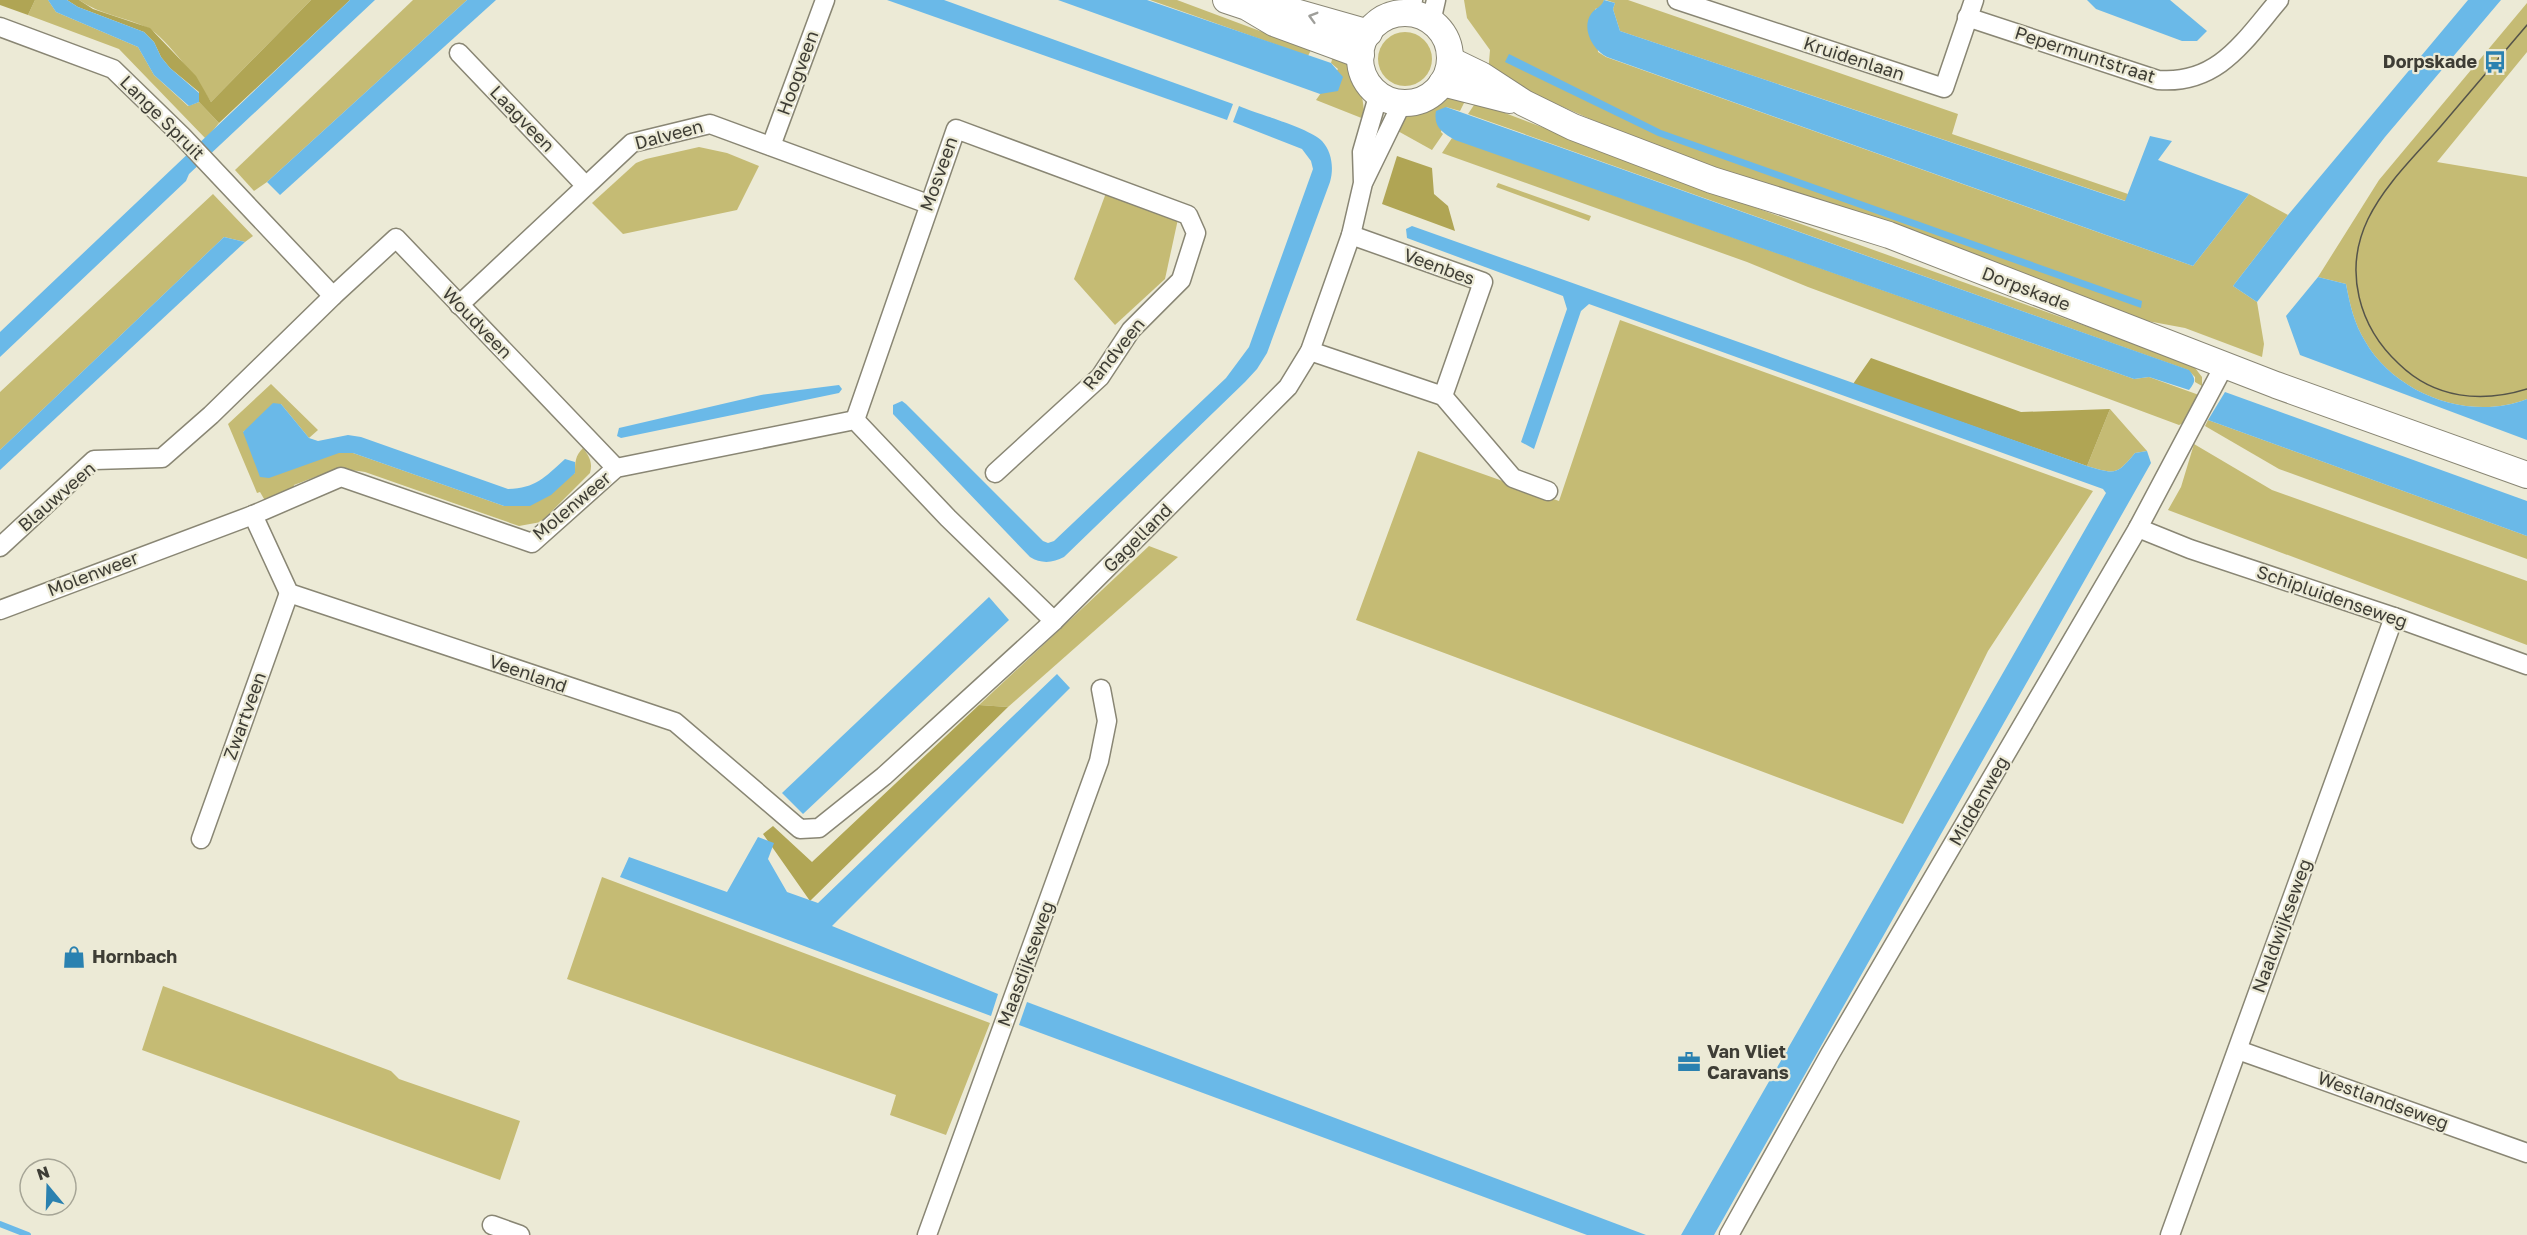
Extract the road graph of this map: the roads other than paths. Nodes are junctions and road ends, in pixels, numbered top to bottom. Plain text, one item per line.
1 (825, 0) edge
2 (1677, 0) edge
3 (2279, 0) edge
4 (1236, 3) edge
5 (1410, 7) edge
6 (1970, 9) edge
7 (1433, 11) edge
8 (0, 27) edge
9 (1365, 44) junction
10 (459, 53) dead end
11 (1446, 72) junction
12 (1390, 98) junction
13 (771, 146) junction
14 (1363, 183) junction
15 (585, 185) junction
16 (928, 204) junction
17 (1188, 214) joint
18 (1351, 235) junction
19 (333, 296) junction
20 (459, 305) junction
21 (1310, 351) junction
22 (2225, 364) junction
23 (1443, 396) junction
24 (211, 415) joint
25 (855, 420) junction
26 (616, 468) junction
27 (995, 473) dead end
28 (2527, 475) edge
29 (1548, 491) dead end
30 (253, 515) junction
31 (2138, 528) junction
32 (0, 547) edge
33 (289, 593) junction
34 (0, 610) edge
35 (2394, 617) junction
36 (1054, 621) junction
37 (2527, 666) edge
38 (1101, 689) dead end
39 (819, 828) joint
40 (201, 839) dead end
41 (2238, 1050) junction
42 (2527, 1153) edge
43 (492, 1225) dead end
44 (520, 1235) edge
45 (927, 1235) edge
46 (1729, 1235) edge
47 (2170, 1235) edge

1 - 13 street, Hoogveen
2 - 6 street, Kruidenlaan
3 - 6 street, Pepermuntstraat
4 - 9 main road
5 - 7 main road
5 - 9 main road
7 - 11 main road
8 - 19 street, Lange Spruit
9 - 12 main road
10 - 15 street, Laagveen
11 - 12 main road
11 - 22 main road, Dorpskade
12 - 14 street, Gagelland
12 - 14 street, Gagelland
13 - 15 street, Dalveen
13 - 16 street, Dalveen
14 - 18 street, Gagelland
15 - 20 street, Dalveen
16 - 17 street, Mosveen
16 - 25 street, Mosveen
17 - 27 street, Randveen
18 - 21 street, Gagelland
18 - 23 street, Veenbes
19 - 20 street, Woudveen
19 - 24 street, Woudveen
20 - 26 street, Woudveen
21 - 23 street
21 - 36 street, Gagelland
22 - 28 main road, Dorpskade
22 - 31 street, Middenweg
23 - 29 street
24 - 32 street, Blauwveen
25 - 26 street, Molenweer
25 - 36 street
26 - 30 street, Molenweer
30 - 33 street
30 - 34 street, Molenweer
31 - 35 street, Schipluidenseweg
31 - 46 street, Middenweg
33 - 39 street, Veenland
33 - 40 street, Zwartveen
35 - 37 street, Schipluidenseweg
35 - 41 street, Naaldwijkseweg
36 - 39 street, Gagelland
38 - 45 street, Maasdijkseweg
41 - 42 street, Westlandseweg
41 - 47 street, Naaldwijkseweg
43 - 44 street

